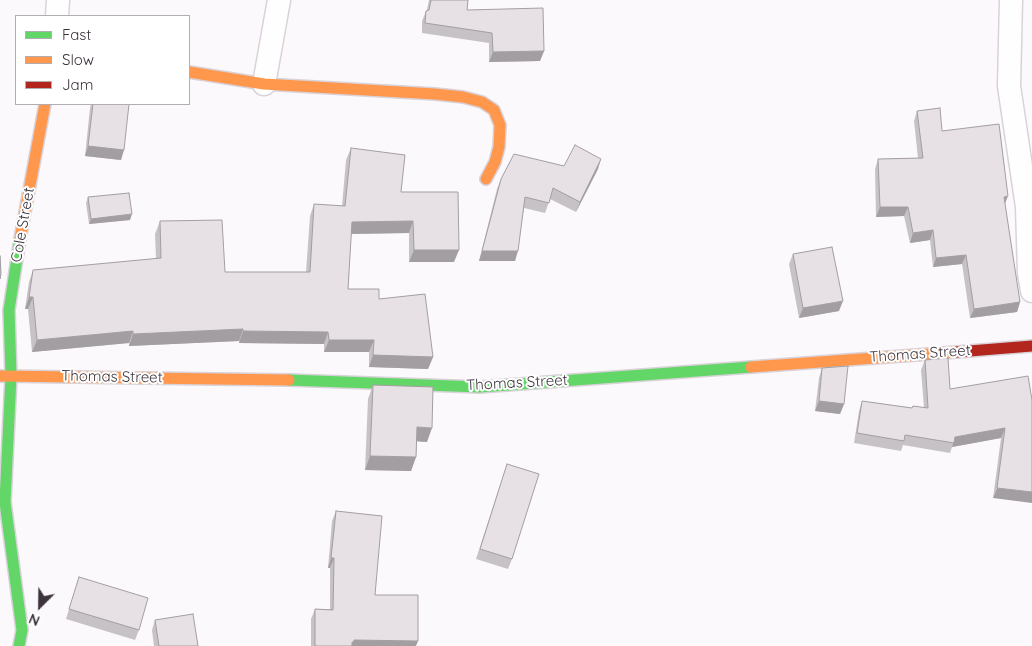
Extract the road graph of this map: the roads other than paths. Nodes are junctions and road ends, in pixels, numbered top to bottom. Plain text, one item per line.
1 (58, 0) edge
2 (279, 0) edge
3 (1011, 0) edge
4 (57, 15) edge
5 (190, 72) edge
6 (264, 84) junction
7 (45, 105) edge
8 (486, 179) dead end
9 (1032, 291) edge
10 (1032, 346) edge
11 (6, 376) edge
12 (19, 646) edge

1 - 4 street
2 - 6 street
3 - 9 street
5 - 6 street
6 - 8 street
7 - 11 street, Cole Street
10 - 11 street, Thomas Street
11 - 12 street, Cole Street

